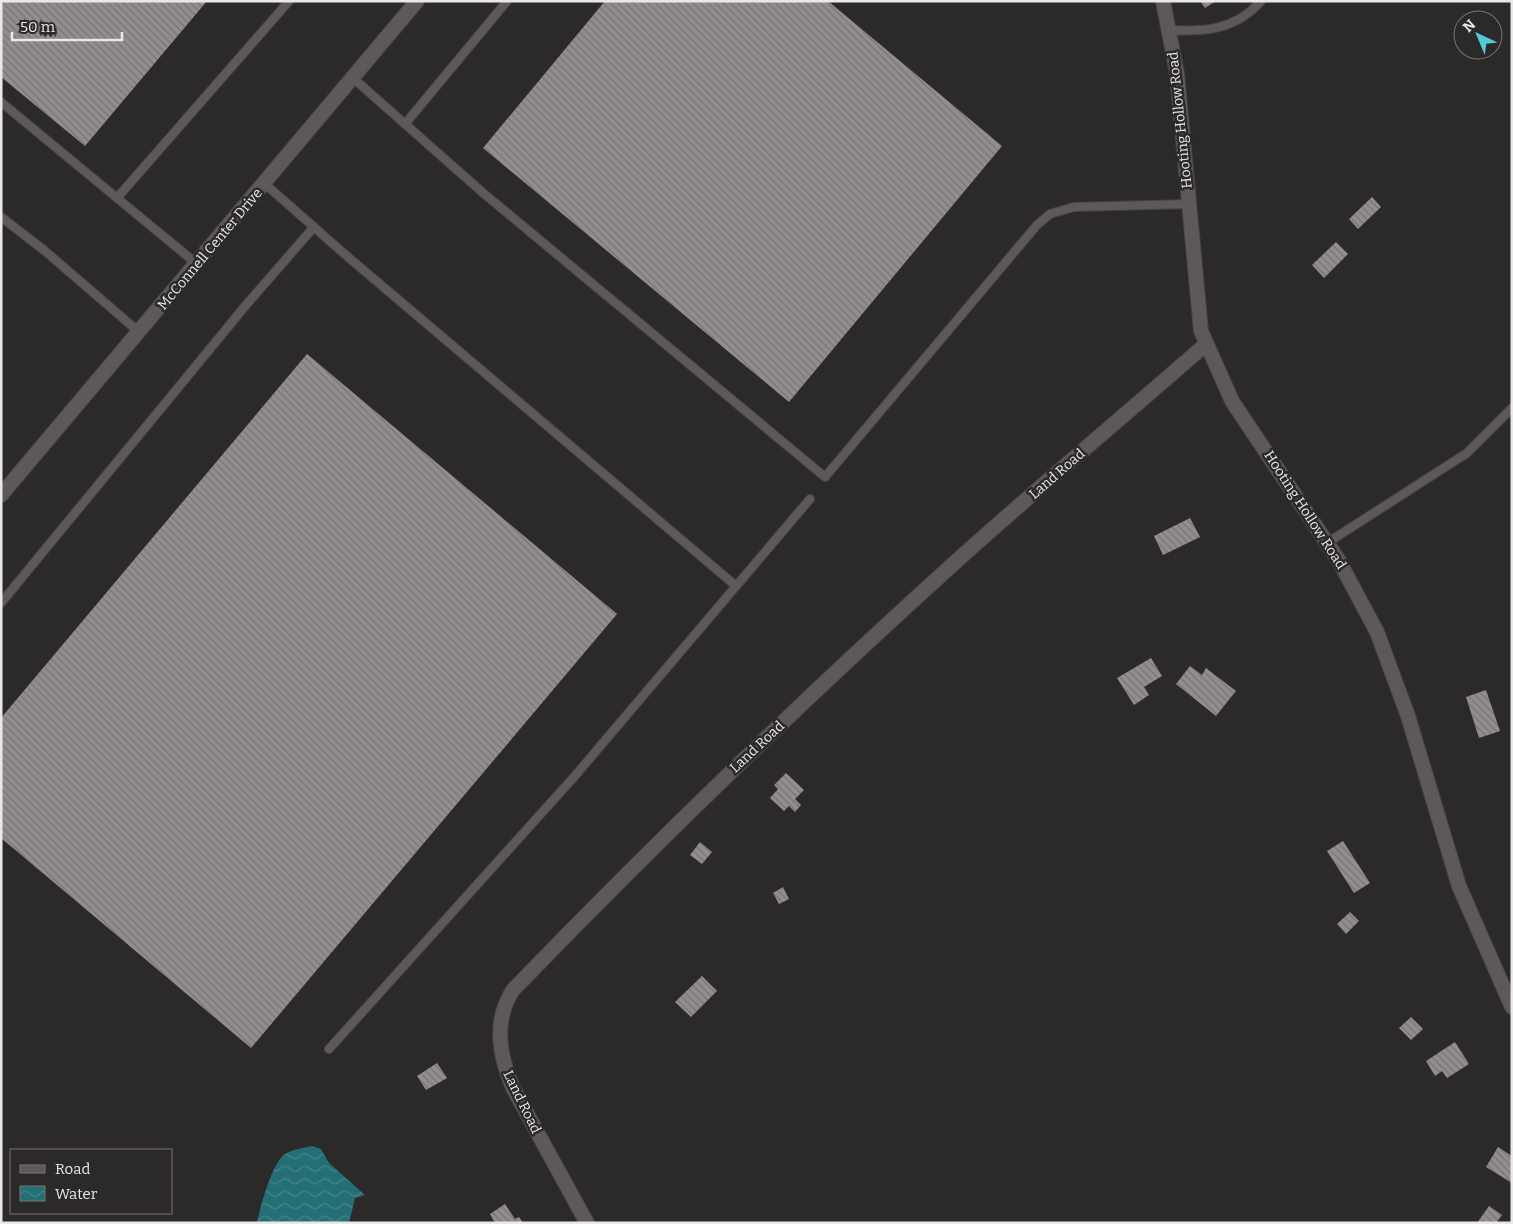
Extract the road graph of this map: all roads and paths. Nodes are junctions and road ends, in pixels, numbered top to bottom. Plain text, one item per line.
1 (289, 1) edge
2 (418, 1) edge
3 (507, 1) edge
4 (1163, 1) edge
5 (1261, 1) edge
6 (1169, 30) junction
7 (353, 78) junction
8 (1, 102) edge
9 (405, 124) junction
10 (265, 184) junction
11 (118, 198) junction
12 (1189, 204) junction
13 (1, 217) edge
14 (314, 227) junction
15 (197, 264) junction
16 (139, 332) junction
17 (1206, 345) junction
18 (1512, 408) edge
19 (1, 495) edge
20 (810, 499) dead end
21 (1327, 543) junction
22 (736, 586) junction
23 (1, 603) edge
24 (1512, 1006) edge
25 (329, 1049) dead end
26 (587, 1223) edge

1 - 11 lane
2 - 7 street, McConnell Center Drive
3 - 9 lane
4 - 6 street, Hooting Hollow Road
5 - 6 lane
6 - 12 street, Hooting Hollow Road
7 - 9 lane
7 - 10 street, McConnell Center Drive
8 - 11 lane
9 - 12 lane
10 - 14 lane
10 - 15 street, McConnell Center Drive
11 - 15 lane
12 - 17 street, Hooting Hollow Road
13 - 16 lane
14 - 22 lane
14 - 23 lane
15 - 16 street, McConnell Center Drive
16 - 19 street, McConnell Center Drive
17 - 21 street, Hooting Hollow Road
17 - 26 street, Land Road
18 - 21 lane
20 - 22 lane
21 - 24 street, Hooting Hollow Road
22 - 25 lane

